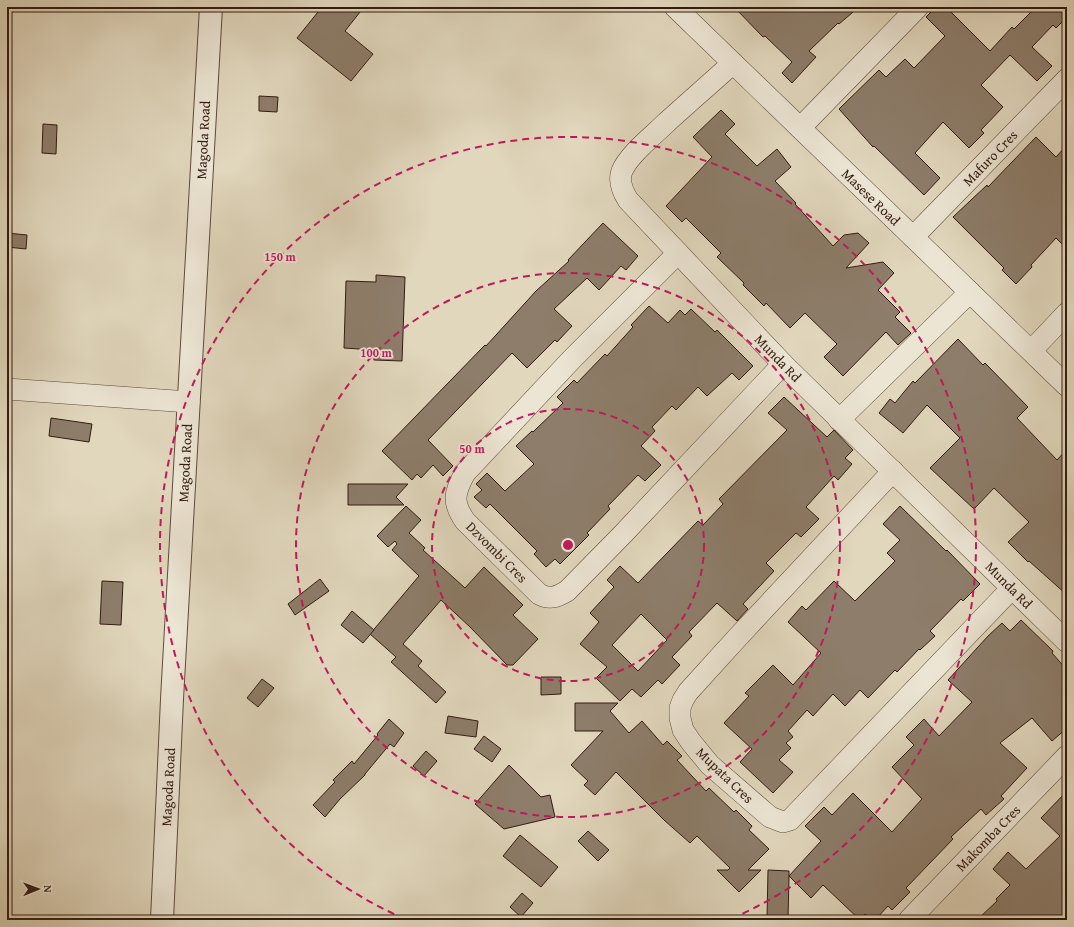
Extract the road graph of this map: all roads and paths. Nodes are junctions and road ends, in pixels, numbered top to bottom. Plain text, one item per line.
1 (211, 7) edge
2 (918, 7) edge
3 (688, 11) edge
4 (733, 63) junction
5 (1067, 79) edge
6 (800, 128) junction
7 (913, 237) junction
8 (678, 253) junction
9 (970, 292) junction
10 (1067, 314) edge
11 (1031, 351) junction
12 (783, 364) junction
13 (1067, 386) edge
14 (7, 389) edge
15 (189, 402) junction
16 (839, 420) junction
17 (893, 471) junction
18 (1012, 588) junction
19 (1067, 642) edge
20 (1067, 756) edge
21 (162, 920) edge
22 (909, 920) edge

1 - 15 street, Magoda Road
2 - 6 street
3 - 4 street, Masese Road
4 - 6 street, Masese Road
4 - 8 street, Munda Rd
5 - 7 street, Mafuro Cres
6 - 7 street, Masese Road
7 - 9 street, Masese Road
8 - 12 street, Munda Rd
8 - 12 street, Dzvombi Cres
9 - 11 street, Masese Road
9 - 16 street
10 - 11 street
11 - 13 street, Masese Road
12 - 16 street, Munda Rd
14 - 15 street
15 - 21 street, Magoda Road
16 - 17 street, Munda Rd
17 - 18 street, Munda Rd
17 - 18 street, Mupata Cres
18 - 19 street, Munda Rd
20 - 22 street, Makomba Cres

